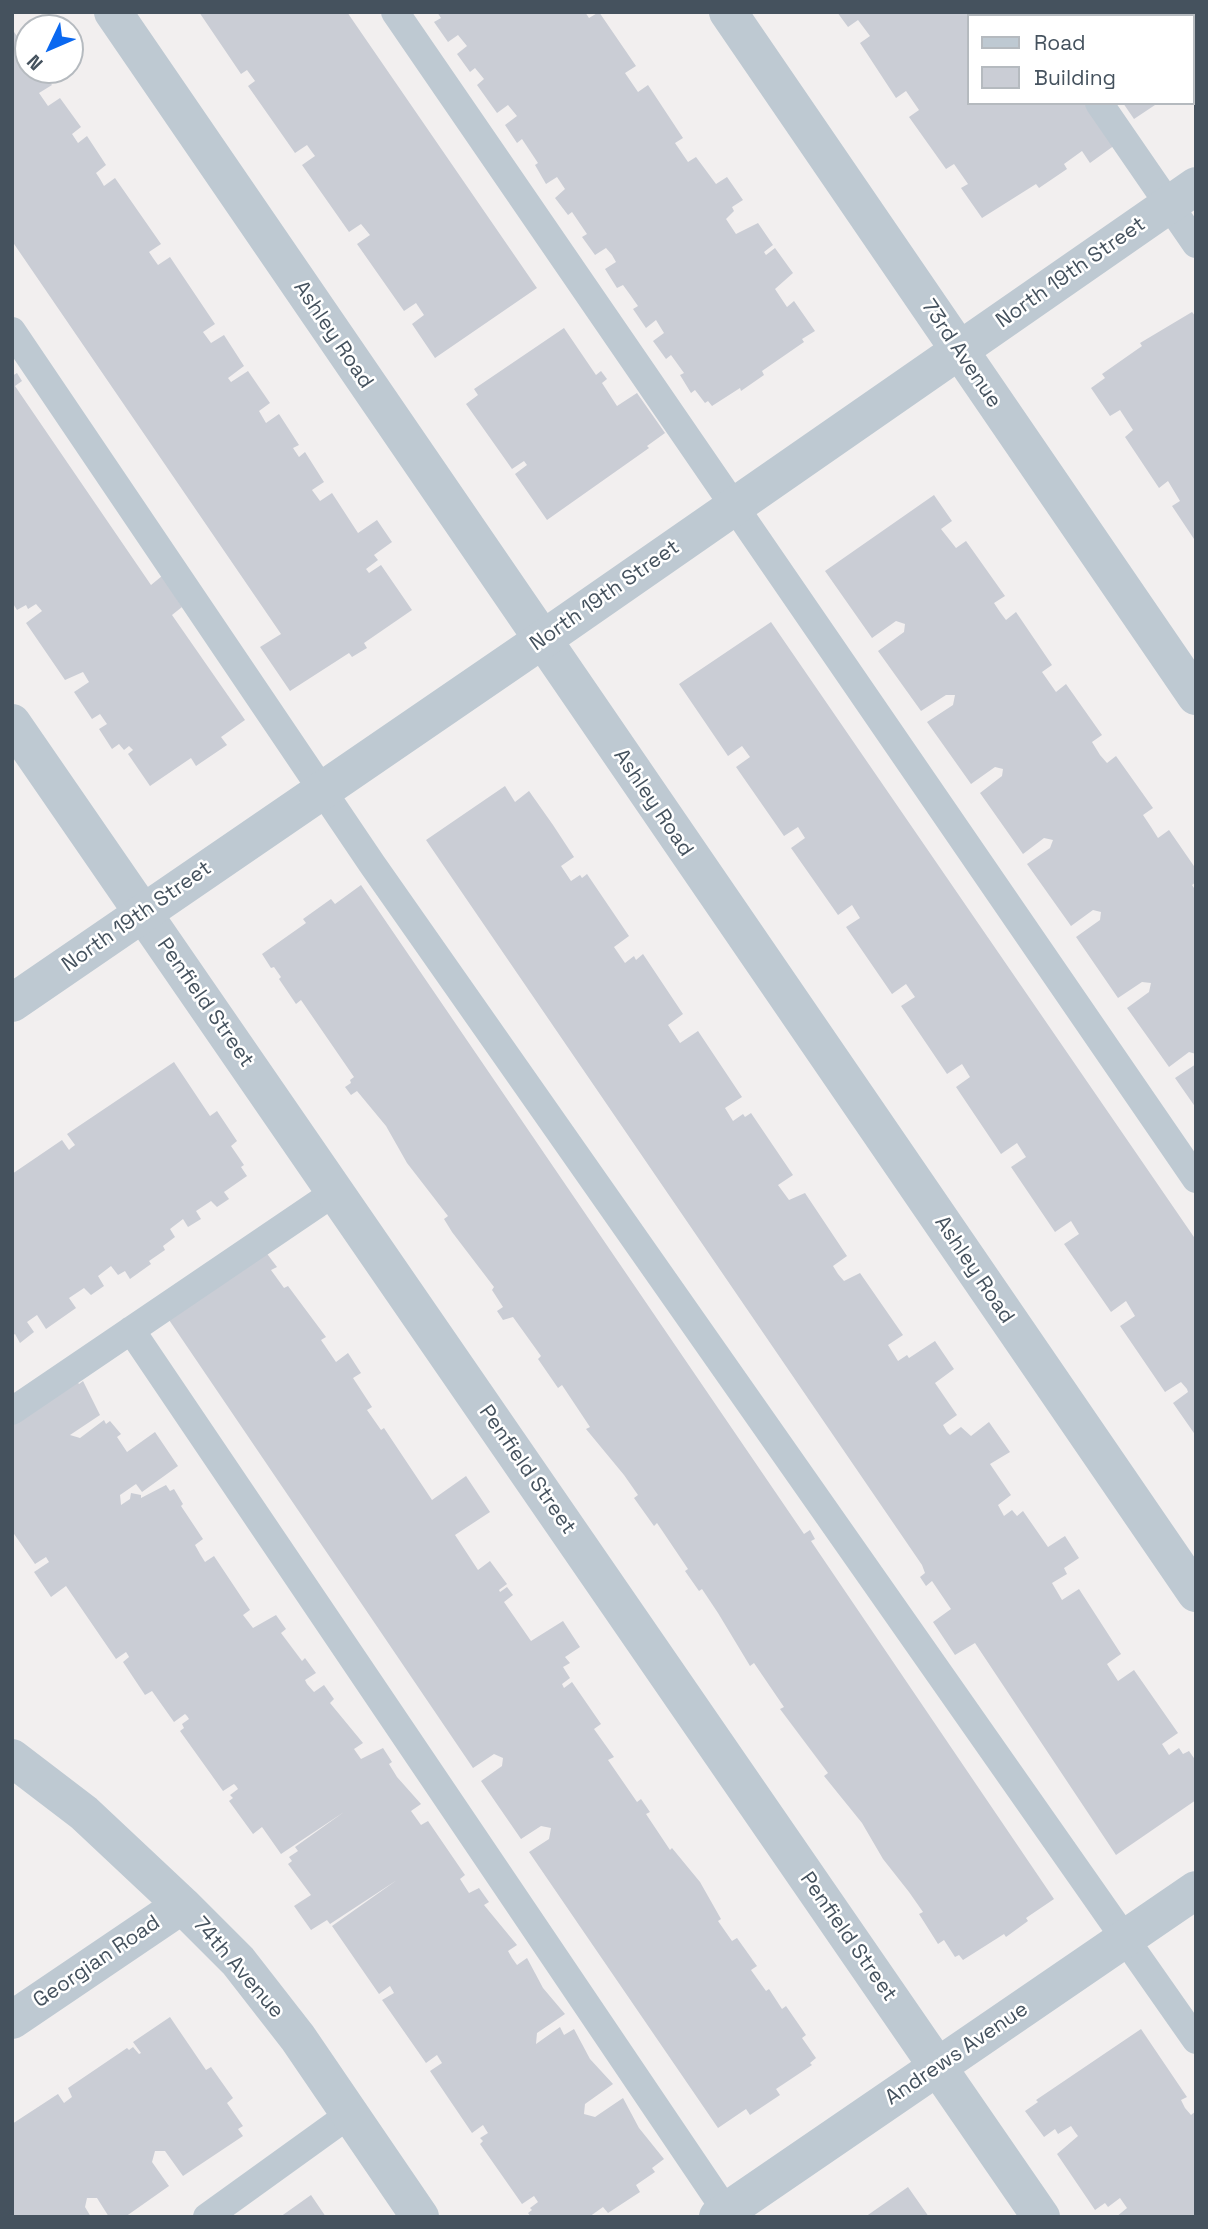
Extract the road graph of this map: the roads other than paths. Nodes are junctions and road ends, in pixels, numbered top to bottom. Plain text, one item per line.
1 (113, 12) edge
2 (395, 12) edge
3 (727, 12) edge
4 (1101, 105) edge
5 (1183, 196) edge
6 (1196, 244) edge
7 (12, 331) edge
8 (959, 351) junction
9 (734, 507) junction
10 (542, 640) junction
11 (1196, 696) edge
12 (12, 723) edge
13 (321, 790) junction
14 (142, 913) junction
15 (12, 1003) edge
16 (1196, 1179) edge
17 (335, 1192) junction
18 (131, 1330) junction
19 (12, 1411) edge
20 (1196, 1592) edge
21 (12, 1758) edge
22 (1196, 1890) edge
23 (182, 1905) junction
24 (1126, 1938) junction
25 (12, 2020) edge
26 (1196, 2040) edge
27 (938, 2067) junction
28 (350, 2114) junction
29 (736, 2211) edge
30 (207, 2217) edge
31 (420, 2217) edge
32 (1041, 2217) edge

1 - 10 street, Ashley Road
2 - 9 lane
3 - 8 street, 73rd Avenue
4 - 5 lane
5 - 6 lane
5 - 8 street, North 19th Street
7 - 13 lane
8 - 9 street, North 19th Street
8 - 11 street, 73rd Avenue
9 - 10 street, North 19th Street
9 - 16 lane
10 - 13 street, North 19th Street
10 - 20 street, Ashley Road
12 - 14 street, Penfield Street
13 - 14 street, North 19th Street
13 - 24 lane
14 - 15 street, North 19th Street
14 - 17 street, Penfield Street
17 - 18 lane
17 - 27 street, Penfield Street
18 - 19 lane
18 - 29 lane
21 - 23 street, 74th Avenue
22 - 24 street, Andrews Avenue
23 - 25 street, Georgian Road
23 - 28 street, 74th Avenue
24 - 26 lane
24 - 27 street, Andrews Avenue
27 - 29 street, Andrews Avenue
27 - 32 street, Penfield Street
28 - 30 lane
28 - 31 street, 74th Avenue

